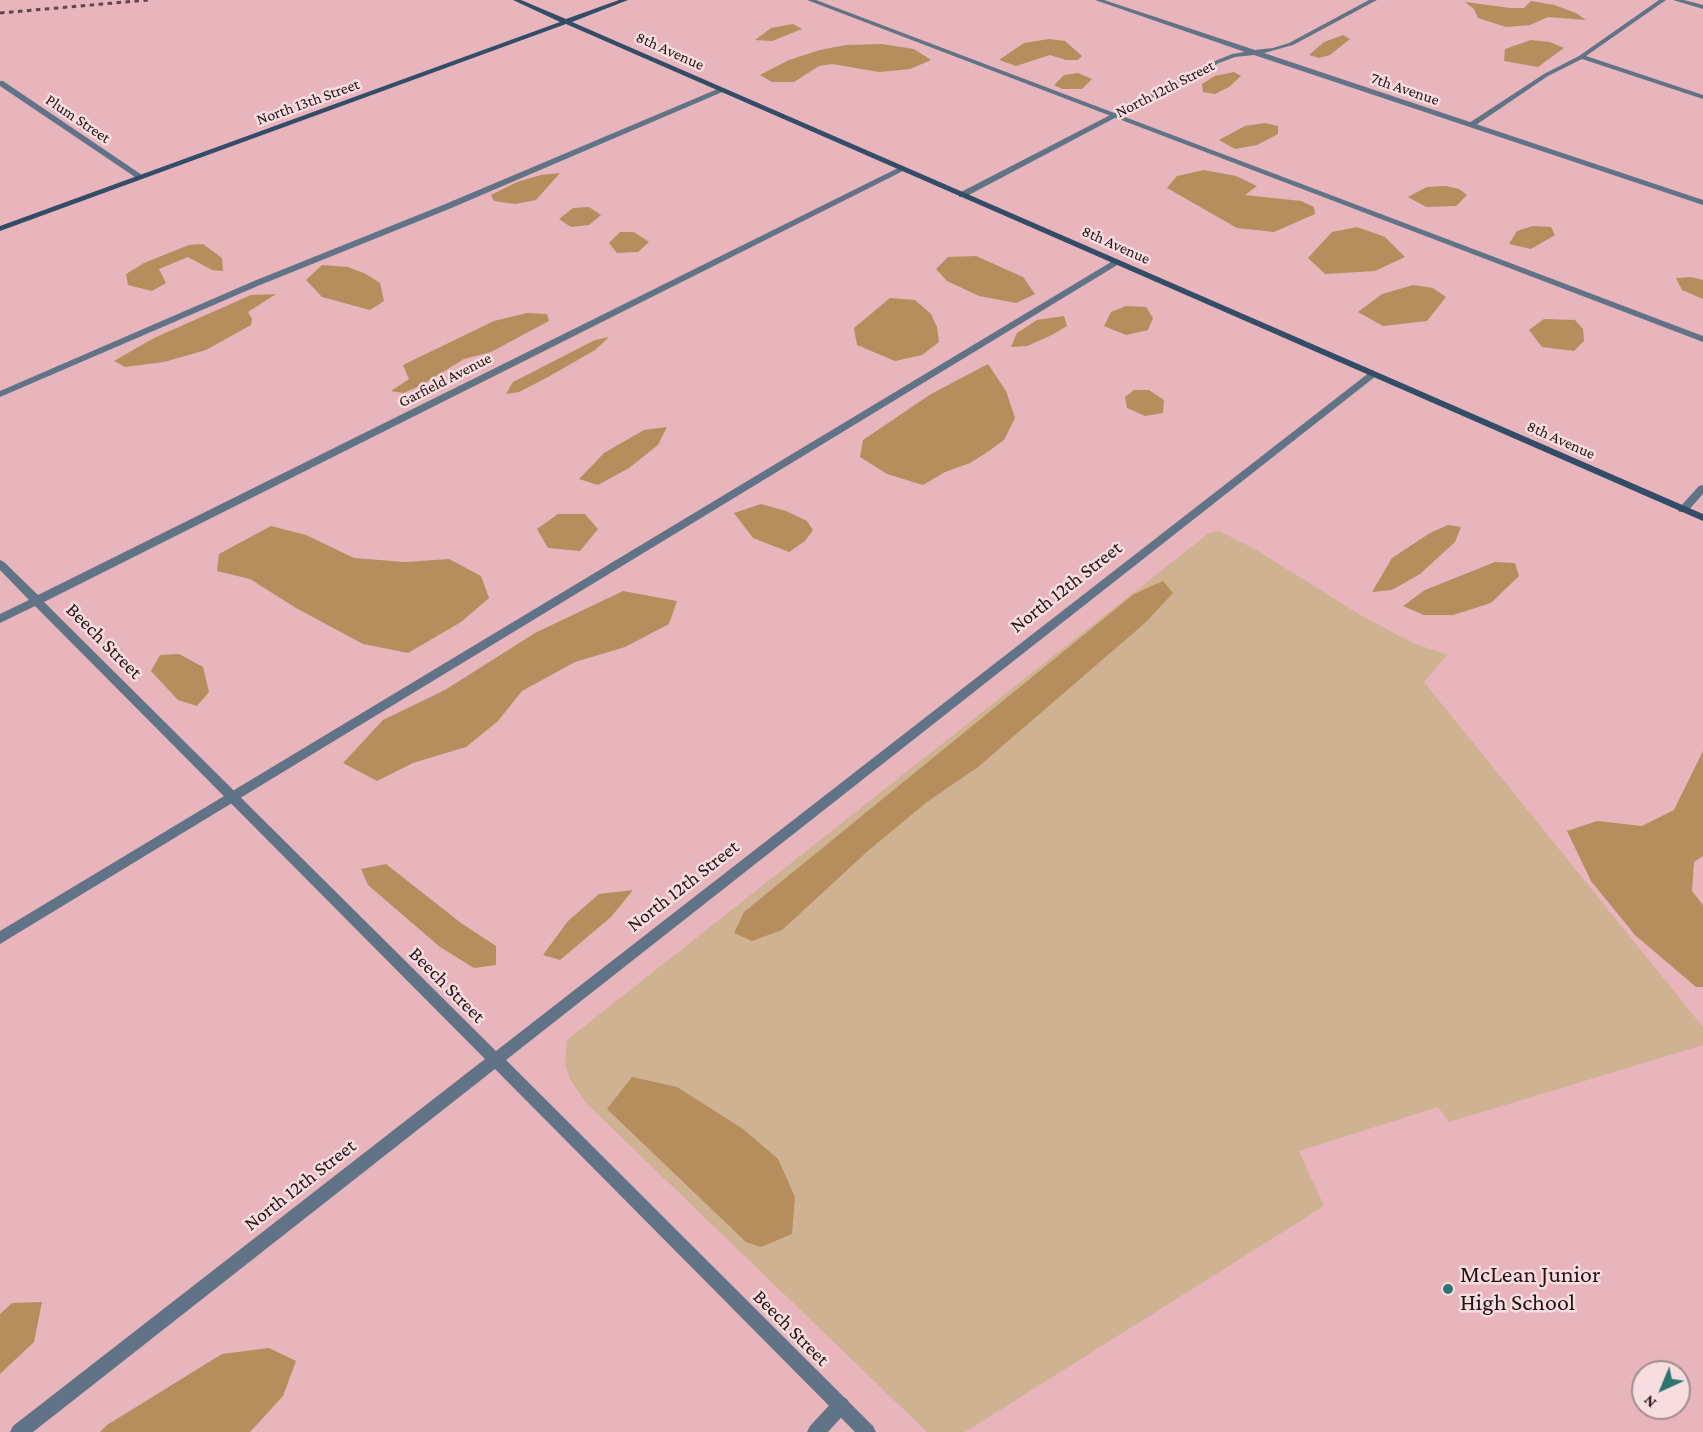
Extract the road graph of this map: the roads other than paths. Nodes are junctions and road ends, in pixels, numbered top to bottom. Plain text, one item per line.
1 (516, 0) edge
2 (625, 0) edge
3 (810, 0) edge
4 (1098, 0) edge
5 (1374, 0) edge
6 (1663, 0) edge
7 (1676, 0) edge
8 (1703, 7) edge
9 (566, 22) junction
10 (1254, 52) junction
11 (1581, 57) junction
12 (0, 83) edge
13 (723, 90) junction
14 (1703, 97) edge
15 (1114, 116) junction
16 (1470, 125) junction
17 (903, 169) junction
18 (141, 177) junction
19 (962, 195) junction
20 (1703, 203) edge
21 (0, 229) edge
22 (1116, 262) junction
23 (1703, 339) edge
24 (1373, 374) junction
25 (0, 394) edge
26 (1703, 488) edge
27 (1683, 510) junction
28 (1703, 518) edge
29 (0, 564) edge
30 (36, 601) junction
31 (0, 619) edge
32 (231, 797) junction
33 (0, 938) edge
34 (494, 1059) junction
35 (841, 1405) junction
36 (19, 1432) edge
37 (816, 1432) edge
38 (867, 1432) edge

1 - 9 street, 8th Avenue
2 - 9 street, North 13th Street
3 - 15 street
4 - 10 street, 7th Avenue
5 - 10 street, North 12th Street
6 - 11 street
7 - 8 street
9 - 13 street, 8th Avenue
9 - 18 street, North 13th Street
10 - 15 street, North 12th Street
10 - 16 street, 7th Avenue
11 - 14 street
11 - 16 street
12 - 18 street, Plum Street
13 - 17 street, 8th Avenue
13 - 25 street
15 - 19 street, North 12th Street
15 - 23 street
16 - 20 street, 7th Avenue
17 - 19 street, 8th Avenue
17 - 30 street, Garfield Avenue
18 - 21 street, North 13th Street
19 - 22 street, 8th Avenue
22 - 24 street, 8th Avenue
22 - 32 street
24 - 27 street, 8th Avenue
24 - 34 street, North 12th Street
26 - 27 street
27 - 28 street, 8th Avenue
29 - 30 street, Beech Street
30 - 31 street, Garfield Avenue
30 - 32 street, Beech Street
32 - 33 street
32 - 34 street, Beech Street
34 - 35 street, Beech Street
34 - 36 street, North 12th Street
35 - 37 street
35 - 38 street, Beech Street

